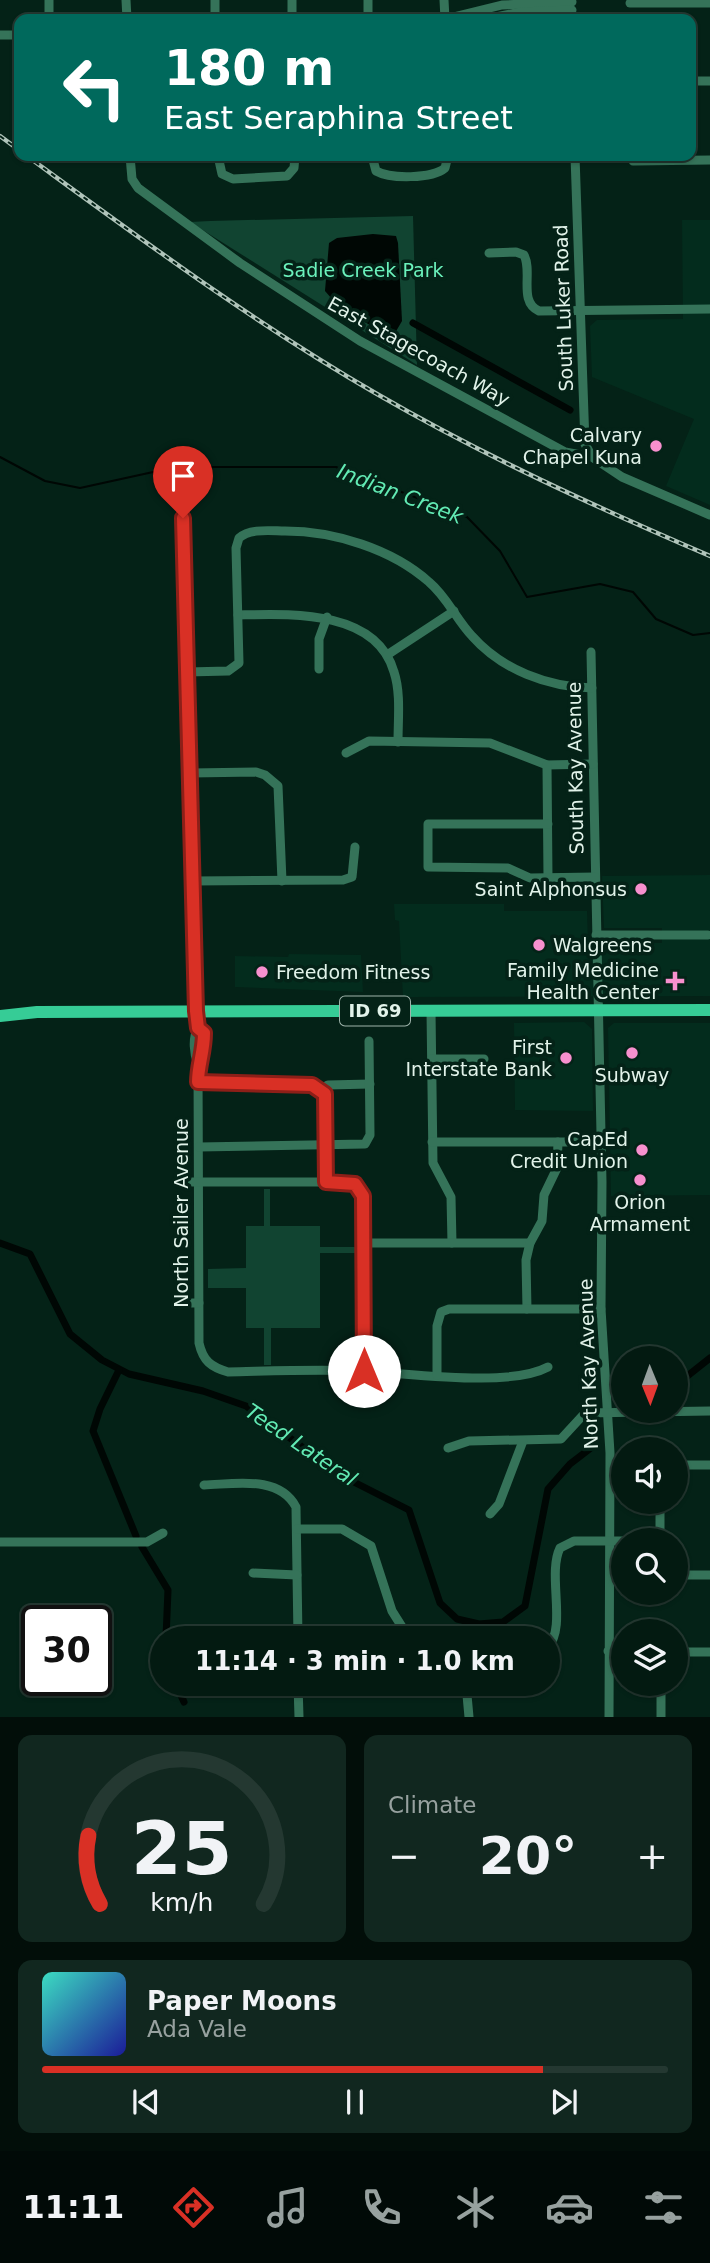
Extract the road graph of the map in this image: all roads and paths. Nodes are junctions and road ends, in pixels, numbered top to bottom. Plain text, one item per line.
1 (630, 3) dead end
2 (710, 3) edge
3 (521, 8) edge
4 (572, 8) edge
5 (480, 14) edge
6 (502, 14) edge
7 (130, 161) edge
8 (219, 161) edge
9 (294, 161) edge
10 (373, 161) edge
11 (447, 161) edge
12 (575, 161) edge
13 (489, 253) dead end
14 (710, 309) edge
15 (581, 310) junction
16 (592, 457) junction
17 (710, 515) edge
18 (183, 518) dead end
19 (454, 611) junction
20 (239, 615) junction
21 (327, 617) junction
22 (591, 652) dead end
23 (387, 655) junction
24 (319, 669) dead end
25 (187, 672) junction
26 (592, 688) junction
27 (398, 742) junction
28 (346, 753) dead end
29 (593, 764) junction
30 (547, 765) junction
31 (191, 773) junction
32 (548, 824) junction
33 (355, 846) dead end
34 (595, 877) junction
35 (548, 878) junction
36 (192, 881) junction
37 (282, 881) junction
38 (596, 935) junction
39 (708, 935) dead end
40 (597, 1010) junction
41 (710, 1010) edge
42 (196, 1011) junction
43 (431, 1011) junction
44 (0, 1016) edge
45 (369, 1041) dead end
46 (432, 1059) junction
47 (484, 1059) dead end
48 (198, 1082) junction
49 (370, 1084) junction
50 (321, 1089) junction
51 (432, 1142) junction
52 (558, 1142) junction
53 (601, 1142) junction
54 (199, 1147) junction
55 (326, 1147) junction
56 (186, 1182) dead end
57 (199, 1182) junction
58 (326, 1182) junction
59 (364, 1243) junction
60 (452, 1243) junction
61 (530, 1243) junction
62 (180, 1303) dead end
63 (199, 1303) junction
64 (527, 1309) junction
65 (601, 1309) junction
66 (548, 1367) dead end
67 (364, 1371) junction
68 (437, 1375) junction
69 (608, 1411) junction
70 (710, 1411) edge
71 (523, 1441) junction
72 (448, 1448) dead end
73 (688, 1465) edge
74 (710, 1465) edge
75 (204, 1485) dead end
76 (490, 1514) dead end
77 (297, 1529) junction
78 (163, 1533) dead end
79 (609, 1541) junction
80 (0, 1542) edge
81 (253, 1573) dead end
82 (297, 1574) junction
83 (688, 1575) edge
84 (710, 1575) edge
85 (298, 1626) edge
86 (401, 1626) edge
87 (555, 1626) edge
88 (608, 1651) junction
89 (611, 1651) edge
90 (688, 1652) edge
91 (710, 1652) edge
92 (298, 1696) edge
93 (467, 1696) edge
94 (661, 1696) edge
95 (299, 1717) edge
96 (469, 1717) edge
97 (609, 1717) edge
98 (661, 1717) edge

1 - 2 street
3 - 4 street
3 - 5 street
3 - 6 street
7 - 16 street, East Stagecoach Way
8 - 9 street
10 - 11 street
12 - 15 street, South Luker Road
13 - 15 street
14 - 15 street
15 - 16 street, South Luker Road
16 - 17 street, East Stagecoach Way
18 - 25 street, North Sailer Avenue
19 - 20 street
19 - 23 street
19 - 26 street
20 - 21 street
20 - 25 street
21 - 23 street
21 - 24 street
22 - 26 street, South Kay Avenue
23 - 27 street
25 - 31 street, North Sailer Avenue
26 - 29 street, South Kay Avenue
27 - 28 street
27 - 30 street
29 - 30 street
29 - 34 street, South Kay Avenue
30 - 32 street
31 - 36 street, North Sailer Avenue
31 - 37 street
32 - 35 street
32 - 35 street
33 - 37 street
34 - 35 street
34 - 38 street, South Kay Avenue
36 - 37 street
36 - 42 street, North Sailer Avenue
38 - 39 street
38 - 40 street, South Kay Avenue
40 - 41 main road, ID 69
40 - 43 main road, ID 69
40 - 53 street, North Kay Avenue
42 - 43 main road, ID 69
42 - 44 main road, ID 69
42 - 48 street, North Sailer Avenue
43 - 46 street
45 - 49 street
46 - 47 street
46 - 51 street
48 - 50 street
48 - 54 street, North Sailer Avenue
49 - 50 street
49 - 55 street
50 - 55 street
51 - 52 street
51 - 60 street
52 - 53 street
52 - 61 street
53 - 65 street, North Kay Avenue
54 - 55 street
54 - 57 street, North Sailer Avenue
55 - 58 street
56 - 57 street
57 - 58 street
57 - 63 street, North Sailer Avenue
58 - 59 street
59 - 60 street
59 - 67 street
60 - 61 street
61 - 64 street
62 - 63 street
63 - 67 street, North Sailer Avenue
64 - 65 street
64 - 68 street
65 - 69 street, North Kay Avenue
66 - 68 street
67 - 68 street
69 - 70 street
69 - 71 street
69 - 79 street, North Kay Avenue
71 - 72 street
71 - 76 street
73 - 74 street
75 - 77 street
77 - 82 street
77 - 86 street
78 - 80 street
79 - 87 street
79 - 88 street, North Kay Avenue
81 - 82 street
82 - 85 street
83 - 84 street
88 - 89 street
88 - 97 street, North Kay Avenue
90 - 91 street
92 - 95 street
93 - 96 street
94 - 98 street

